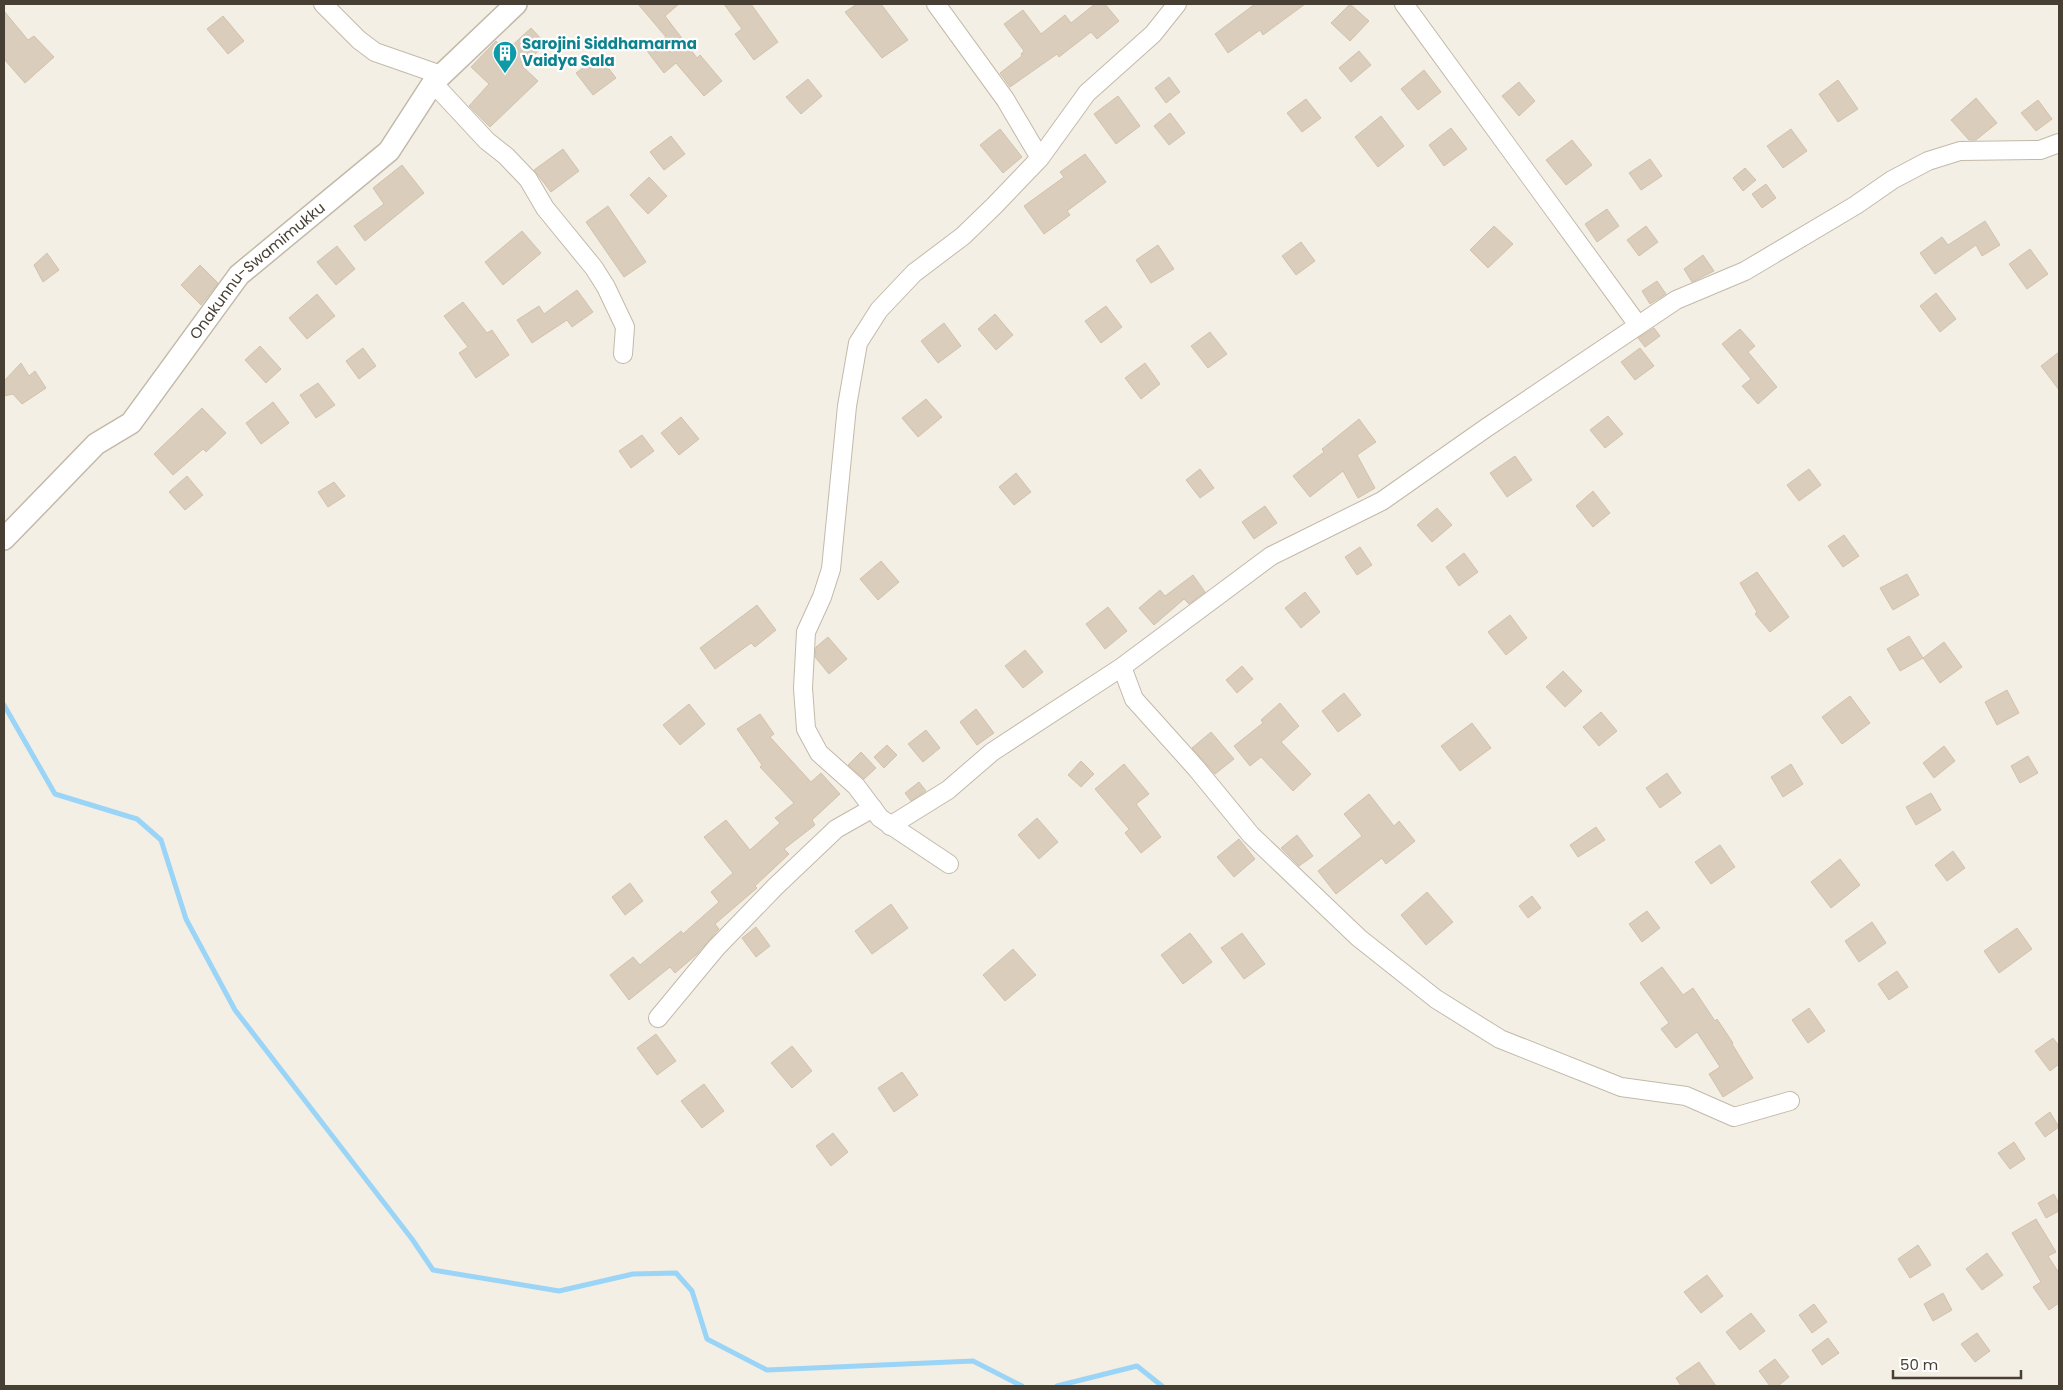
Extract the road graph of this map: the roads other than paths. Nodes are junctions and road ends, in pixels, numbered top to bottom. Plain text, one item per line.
1 (323, 4) edge
2 (516, 4) edge
3 (936, 4) edge
4 (1177, 4) edge
5 (1404, 4) edge
6 (437, 79) junction
7 (2059, 143) edge
8 (1040, 158) junction
9 (1638, 325) junction
10 (623, 354) dead end
11 (4, 539) edge
12 (1122, 667) junction
13 (873, 808) junction
14 (890, 826) junction
15 (949, 864) dead end
16 (658, 1018) dead end
17 (1790, 1101) dead end

1 - 6 street
2 - 6 street, Onakunnu-Swamimukku
3 - 8 street
4 - 8 street
5 - 9 street
6 - 10 street
6 - 11 street, Onakunnu-Swamimukku
7 - 9 street
8 - 13 street
9 - 12 street
12 - 14 street
12 - 17 street
13 - 14 street
13 - 16 street
14 - 15 street

